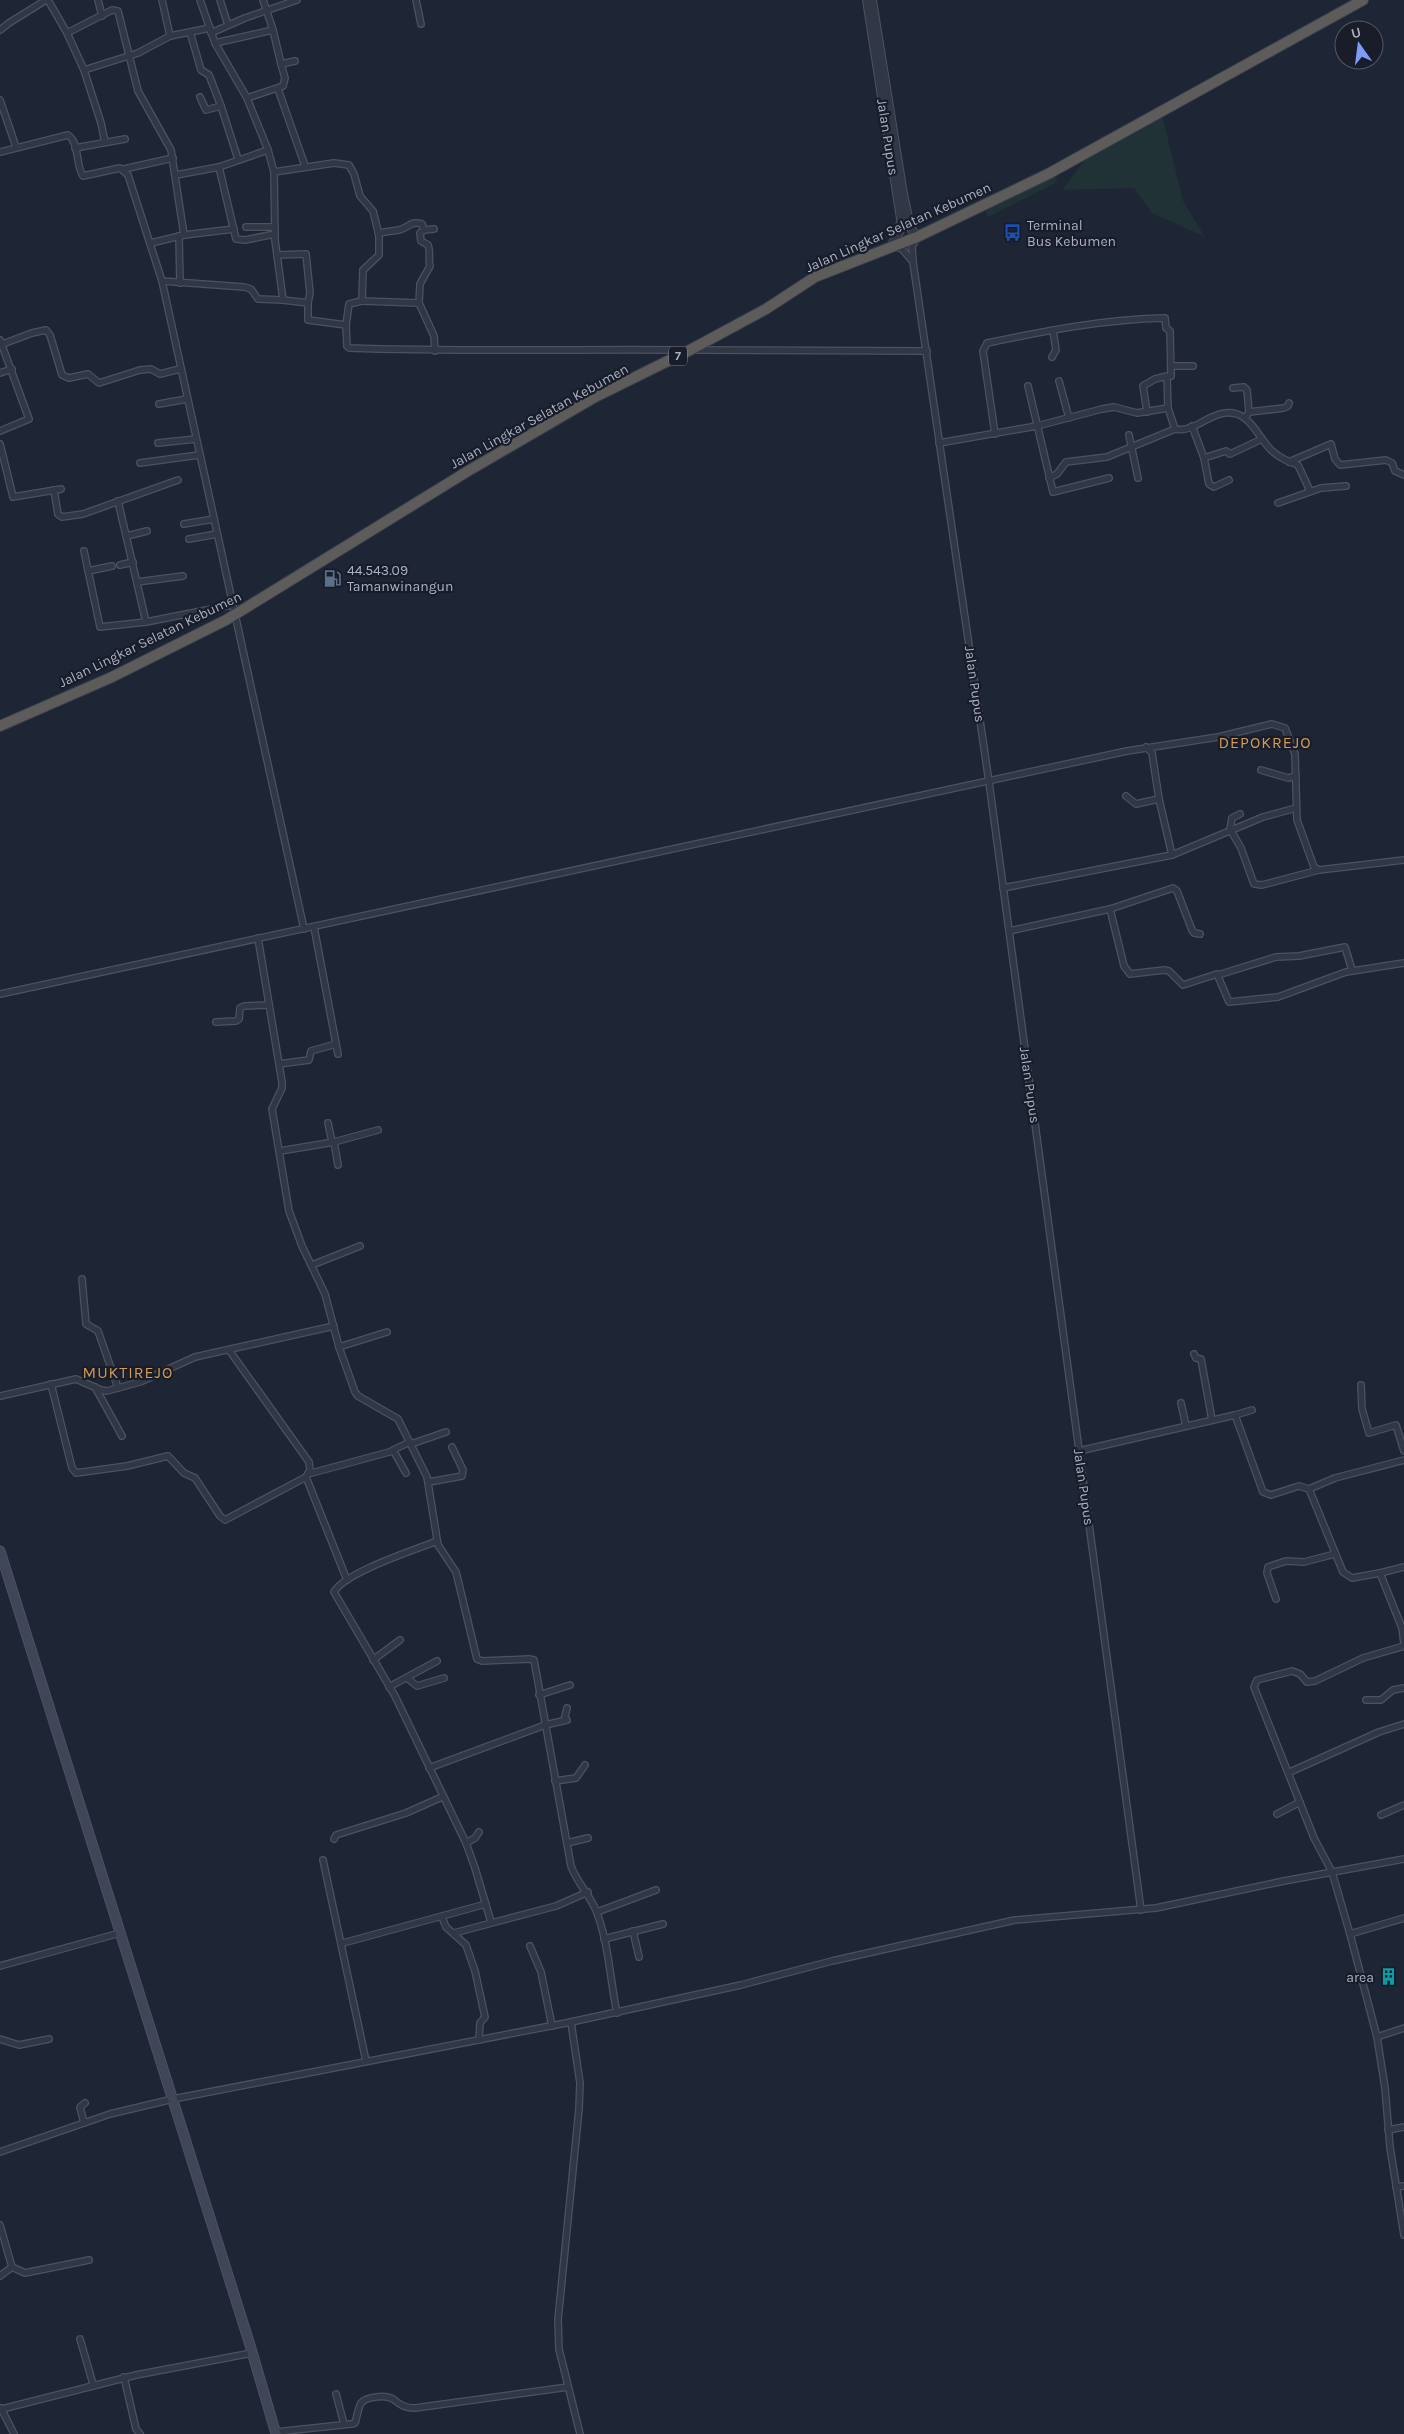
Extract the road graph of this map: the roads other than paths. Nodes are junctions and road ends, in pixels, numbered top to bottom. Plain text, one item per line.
1 (47, 0) edge
2 (98, 0) edge
3 (162, 0) edge
4 (200, 0) edge
5 (220, 0) edge
6 (264, 0) edge
7 (297, 0) edge
8 (416, 0) edge
9 (867, 0) edge
10 (872, 0) edge
11 (1363, 0) edge
12 (267, 10) junction
13 (102, 16) junction
14 (421, 24) dead end
15 (228, 25) junction
16 (0, 30) edge
17 (211, 30) junction
18 (273, 30) junction
19 (190, 32) junction
20 (67, 33) junction
21 (170, 36) junction
22 (215, 43) junction
23 (131, 54) junction
24 (295, 61) dead end
25 (281, 64) junction
26 (84, 70) junction
27 (278, 88) junction
28 (200, 97) dead end
29 (247, 98) junction
30 (0, 100) edge
31 (221, 106) junction
32 (125, 139) dead end
33 (105, 142) junction
34 (16, 147) junction
35 (75, 148) junction
36 (268, 150) junction
37 (0, 152) edge
38 (173, 158) junction
39 (238, 159) junction
40 (305, 166) junction
41 (220, 167) junction
42 (124, 170) junction
43 (274, 172) junction
44 (176, 175) junction
45 (246, 227) dead end
46 (276, 227) junction
47 (234, 229) junction
48 (434, 229) dead end
49 (424, 230) junction
50 (378, 233) junction
51 (275, 234) junction
52 (182, 235) junction
53 (917, 237) junction
54 (151, 243) junction
55 (892, 245) junction
56 (277, 255) junction
57 (913, 262) junction
58 (162, 282) junction
59 (180, 283) junction
60 (283, 300) junction
61 (362, 301) junction
62 (308, 303) junction
63 (418, 303) junction
64 (346, 325) junction
65 (1053, 330) junction
66 (1, 343) edge
67 (690, 350) junction
68 (434, 351) junction
69 (927, 351) junction
70 (1052, 357) dead end
71 (1172, 366) junction
72 (1193, 366) dead end
73 (12, 369) junction
74 (180, 369) junction
75 (0, 373) edge
76 (1170, 376) junction
77 (1059, 381) dead end
78 (1028, 386) dead end
79 (1232, 388) dead end
80 (187, 399) junction
81 (1289, 403) dead end
82 (159, 404) dead end
83 (1168, 408) junction
84 (1147, 412) junction
85 (1247, 416) junction
86 (1069, 418) junction
87 (1038, 426) junction
88 (1192, 426) junction
89 (1175, 429) junction
90 (0, 431) edge
91 (995, 434) junction
92 (1129, 435) dead end
93 (196, 439) junction
94 (1262, 439) junction
95 (158, 443) dead end
96 (939, 443) junction
97 (0, 444) edge
98 (1131, 446) junction
99 (199, 455) junction
100 (1204, 458) junction
101 (1289, 462) junction
102 (140, 463) dead end
103 (1404, 475) edge
104 (1049, 478) junction
105 (1109, 478) dead end
106 (1138, 478) dead end
107 (178, 480) dead end
108 (1229, 480) dead end
109 (1346, 486) dead end
110 (61, 489) dead end
111 (54, 490) junction
112 (1310, 491) junction
113 (118, 501) junction
114 (1278, 503) dead end
115 (214, 519) junction
116 (184, 524) dead end
117 (147, 531) dead end
118 (217, 534) junction
119 (127, 536) junction
120 (189, 539) dead end
121 (84, 551) dead end
122 (132, 562) junction
123 (120, 565) dead end
124 (112, 566) dead end
125 (88, 571) junction
126 (183, 576) dead end
127 (137, 582) junction
128 (233, 610) junction
129 (146, 622) junction
130 (0, 726) edge
131 (1146, 747) junction
132 (1261, 770) dead end
133 (1296, 776) junction
134 (989, 782) junction
135 (1126, 796) dead end
136 (1159, 799) junction
137 (1296, 808) junction
138 (1240, 814) dead end
139 (1230, 829) junction
140 (1172, 855) junction
141 (1404, 860) edge
142 (1319, 870) junction
143 (1003, 888) junction
144 (1110, 909) junction
145 (314, 926) junction
146 (304, 929) junction
147 (1009, 931) junction
148 (1200, 934) dead end
149 (258, 938) junction
150 (1404, 963) edge
151 (1352, 970) junction
152 (1218, 975) junction
153 (0, 994) edge
154 (269, 1005) junction
155 (216, 1022) dead end
156 (336, 1044) junction
157 (338, 1054) dead end
158 (279, 1064) junction
159 (328, 1123) dead end
160 (378, 1130) dead end
161 (333, 1142) junction
162 (280, 1151) junction
163 (338, 1165) dead end
164 (360, 1246) dead end
165 (312, 1265) junction
166 (82, 1279) dead end
167 (334, 1326) junction
168 (387, 1332) dead end
169 (338, 1347) junction
170 (229, 1350) junction
171 (1194, 1354) dead end
172 (51, 1384) junction
173 (1361, 1385) dead end
174 (95, 1388) junction
175 (118, 1388) junction
176 (0, 1396) edge
177 (1181, 1404) dead end
178 (1252, 1410) dead end
179 (1235, 1415) junction
180 (1212, 1420) junction
181 (1186, 1426) junction
182 (446, 1432) dead end
183 (122, 1436) dead end
184 (410, 1443) junction
185 (452, 1447) dead end
186 (393, 1451) junction
187 (1080, 1451) junction
188 (1404, 1451) edge
189 (1404, 1460) edge
190 (406, 1473) dead end
191 (307, 1475) junction
192 (429, 1482) junction
193 (1309, 1489) junction
194 (437, 1541) junction
195 (0, 1551) edge
196 (1335, 1554) junction
197 (1404, 1567) edge
198 (1380, 1574) junction
199 (347, 1580) junction
200 (1276, 1599) dead end
201 (400, 1640) dead end
202 (1404, 1645) edge
203 (373, 1660) junction
204 (437, 1661) dead end
205 (407, 1678) junction
206 (444, 1678) dead end
207 (570, 1685) dead end
208 (389, 1687) junction
209 (1404, 1688) edge
210 (539, 1695) junction
211 (1366, 1700) dead end
212 (567, 1708) dead end
213 (1404, 1724) edge
214 (544, 1725) junction
215 (585, 1764) dead end
216 (429, 1768) junction
217 (1290, 1772) junction
218 (555, 1781) junction
219 (442, 1797) junction
220 (1300, 1802) junction
221 (1404, 1804) edge
222 (1277, 1814) dead end
223 (1382, 1815) dead end
224 (479, 1832) dead end
225 (588, 1838) dead end
226 (334, 1839) dead end
227 (466, 1843) junction
228 (567, 1843) junction
229 (1404, 1859) edge
230 (324, 1860) dead end
231 (1332, 1872) junction
232 (656, 1890) dead end
233 (588, 1892) junction
234 (486, 1904) junction
235 (1141, 1910) junction
236 (597, 1912) junction
237 (442, 1916) junction
238 (1404, 1918) edge
239 (491, 1922) junction
240 (663, 1924) dead end
241 (633, 1932) junction
242 (120, 1933) junction
243 (454, 1933) junction
244 (1350, 1934) junction
245 (604, 1939) junction
246 (343, 1943) junction
247 (530, 1946) dead end
248 (639, 1957) dead end
249 (0, 1966) edge
250 (617, 2013) junction
251 (571, 2022) junction
252 (552, 2026) junction
253 (1404, 2028) edge
254 (1377, 2037) junction
255 (49, 2038) dead end
256 (0, 2039) edge
257 (479, 2040) junction
258 (366, 2061) junction
259 (173, 2099) junction
260 (85, 2103) dead end
261 (84, 2123) junction
262 (1404, 2127) edge
263 (1388, 2130) junction
264 (0, 2152) edge
265 (1404, 2186) edge
266 (1396, 2187) junction
267 (0, 2225) edge
268 (1404, 2235) edge
269 (89, 2260) dead end
270 (12, 2268) junction
271 (0, 2276) edge
272 (80, 2339) dead end
273 (252, 2353) junction
274 (124, 2377) junction
275 (93, 2384) junction
276 (568, 2387) junction
277 (336, 2394) dead end
278 (1, 2407) edge
279 (344, 2424) junction
280 (276, 2433) edge
281 (14, 2434) edge
282 (140, 2434) edge
283 (580, 2434) edge

1 - 16 street
1 - 20 street
2 - 13 street
3 - 21 street
4 - 17 street
5 - 15 street
6 - 12 street
7 - 12 street
8 - 14 street
9 - 55 street, Jalan Pupus
10 - 53 street, Jalan Pupus
11 - 53 highway, Jalan Lingkar Selatan Kebumen / 7
12 - 15 street
12 - 18 street
13 - 20 street
13 - 23 street
15 - 17 street
17 - 19 street
17 - 22 street
18 - 22 street
18 - 25 street
19 - 21 street
19 - 31 street
20 - 26 street
21 - 23 street
22 - 29 street
23 - 26 street
23 - 38 street
24 - 25 street
25 - 27 street
26 - 33 street
27 - 29 street
27 - 40 street
28 - 31 street
29 - 36 street
30 - 34 street
31 - 39 street
32 - 33 street
33 - 35 street
34 - 35 street
34 - 37 street
35 - 42 street
36 - 39 street
36 - 43 street
38 - 42 street
38 - 44 street
39 - 41 street
40 - 43 street
40 - 50 street
41 - 44 street
41 - 47 street
42 - 54 street
43 - 46 street
44 - 52 street
45 - 46 street
46 - 51 street
47 - 51 street
47 - 52 street
48 - 49 street
49 - 50 street
49 - 63 street
50 - 61 street
51 - 56 street
52 - 54 street
52 - 59 street
53 - 55 highway, Jalan Lingkar Selatan Kebumen / 7
53 - 57 street, Jalan Pupus
54 - 58 street
55 - 57 street
55 - 67 highway, Jalan Lingkar Selatan Kebumen / 7
56 - 60 street
56 - 62 street
57 - 69 street, Jalan Pupus
58 - 59 street
58 - 74 street
59 - 60 street
60 - 62 street
61 - 63 street
61 - 64 street
62 - 64 street
63 - 68 street
64 - 68 street
65 - 70 street
65 - 71 street
65 - 91 street
66 - 73 street
66 - 74 street
67 - 68 street
67 - 69 street
67 - 128 highway, Jalan Lingkar Selatan Kebumen / 7
69 - 96 street, Jalan Pupus
71 - 72 street
71 - 76 street
73 - 75 street
73 - 90 street
74 - 80 street
76 - 83 street
76 - 84 street
77 - 86 street
78 - 87 street
79 - 85 street
80 - 82 street
80 - 93 street
81 - 85 street
83 - 84 street
83 - 89 street
84 - 86 street
85 - 88 street
85 - 94 street
86 - 87 street
87 - 91 street
87 - 104 street
88 - 89 street
88 - 100 street
89 - 98 street
91 - 96 street
92 - 98 street
93 - 95 street
93 - 99 street
94 - 100 street
94 - 101 street
96 - 134 street, Jalan Pupus
97 - 111 street
98 - 104 street
98 - 106 street
99 - 102 street
99 - 115 street
100 - 108 street
101 - 103 street
101 - 112 street
104 - 105 street
107 - 113 street
109 - 112 street
110 - 111 street
111 - 113 street
112 - 114 street
113 - 119 street
115 - 116 street
115 - 118 street
117 - 119 street
118 - 120 street
118 - 128 street
119 - 122 street
121 - 125 street
122 - 123 street
122 - 127 street
124 - 125 street
125 - 129 street
126 - 127 street
127 - 129 street
128 - 129 street
128 - 130 highway, Jalan Lingkar Selatan Kebumen / 7
128 - 146 street
131 - 133 street
131 - 134 street
131 - 136 street
132 - 133 street
133 - 137 street
134 - 143 street, Jalan Pupus
134 - 145 street
135 - 136 street
136 - 140 street
137 - 139 street
137 - 142 street
138 - 139 street
139 - 140 street
139 - 142 street
140 - 143 street
141 - 142 street
143 - 147 street, Jalan Pupus
144 - 147 street
144 - 148 street
144 - 152 street
145 - 146 street
145 - 156 street
146 - 149 street
147 - 187 street, Jalan Pupus
149 - 153 street
149 - 154 street
150 - 151 street
151 - 152 street
151 - 152 street
154 - 155 street
154 - 158 street
156 - 157 street
156 - 158 street
158 - 162 street
159 - 161 street
160 - 161 street
161 - 162 street
161 - 163 street
162 - 165 street
164 - 165 street
165 - 167 street
166 - 175 street
167 - 169 street
167 - 170 street
168 - 169 street
169 - 184 street
170 - 175 street
170 - 191 street
171 - 180 street
172 - 174 street
172 - 176 street
172 - 191 street
173 - 188 street
174 - 175 street
174 - 183 street
177 - 181 street
178 - 179 street
179 - 180 street
179 - 193 street
180 - 181 street
181 - 187 street
182 - 184 street
184 - 186 street
184 - 192 street
185 - 192 street
186 - 190 street
186 - 191 street
187 - 235 street, Jalan Pupus
189 - 193 street
191 - 199 street
192 - 194 street
193 - 196 street
194 - 199 street
194 - 210 street
195 - 242 main road
196 - 198 street
196 - 200 street
197 - 198 street
198 - 202 street
199 - 203 street
201 - 203 street
202 - 217 street
203 - 208 street
204 - 205 street
205 - 206 street
205 - 208 street
207 - 210 street
208 - 216 street
209 - 211 street
210 - 214 street
212 - 214 street
213 - 217 street
214 - 216 street
214 - 218 street
215 - 218 street
216 - 219 street
217 - 220 street
218 - 228 street
219 - 226 street
219 - 227 street
220 - 222 street
220 - 231 street
221 - 223 street
224 - 227 street
225 - 228 street
227 - 234 street
228 - 233 street
229 - 231 street
230 - 246 street
231 - 235 street
231 - 244 street
232 - 236 street
233 - 236 street
233 - 239 street
234 - 237 street
234 - 239 street
235 - 250 street
236 - 245 street
237 - 243 street
237 - 246 street
238 - 244 street
239 - 243 street
240 - 241 street
241 - 245 street
241 - 248 street
242 - 249 street
242 - 259 main road
243 - 257 street
244 - 254 street
245 - 250 street
246 - 258 street
247 - 252 street
250 - 251 street
251 - 252 street
251 - 276 street
252 - 257 street
253 - 254 street
254 - 263 street
255 - 256 street
257 - 258 street
258 - 259 street
259 - 261 street
259 - 273 main road
260 - 261 street
261 - 264 street
262 - 263 street
263 - 266 street
265 - 266 street
266 - 268 street
267 - 270 street
269 - 270 street
270 - 271 street
272 - 275 street
273 - 274 street
273 - 280 main road
274 - 275 street
274 - 282 street
275 - 278 street
276 - 279 street
276 - 283 street
277 - 279 street
278 - 281 street
279 - 280 street

